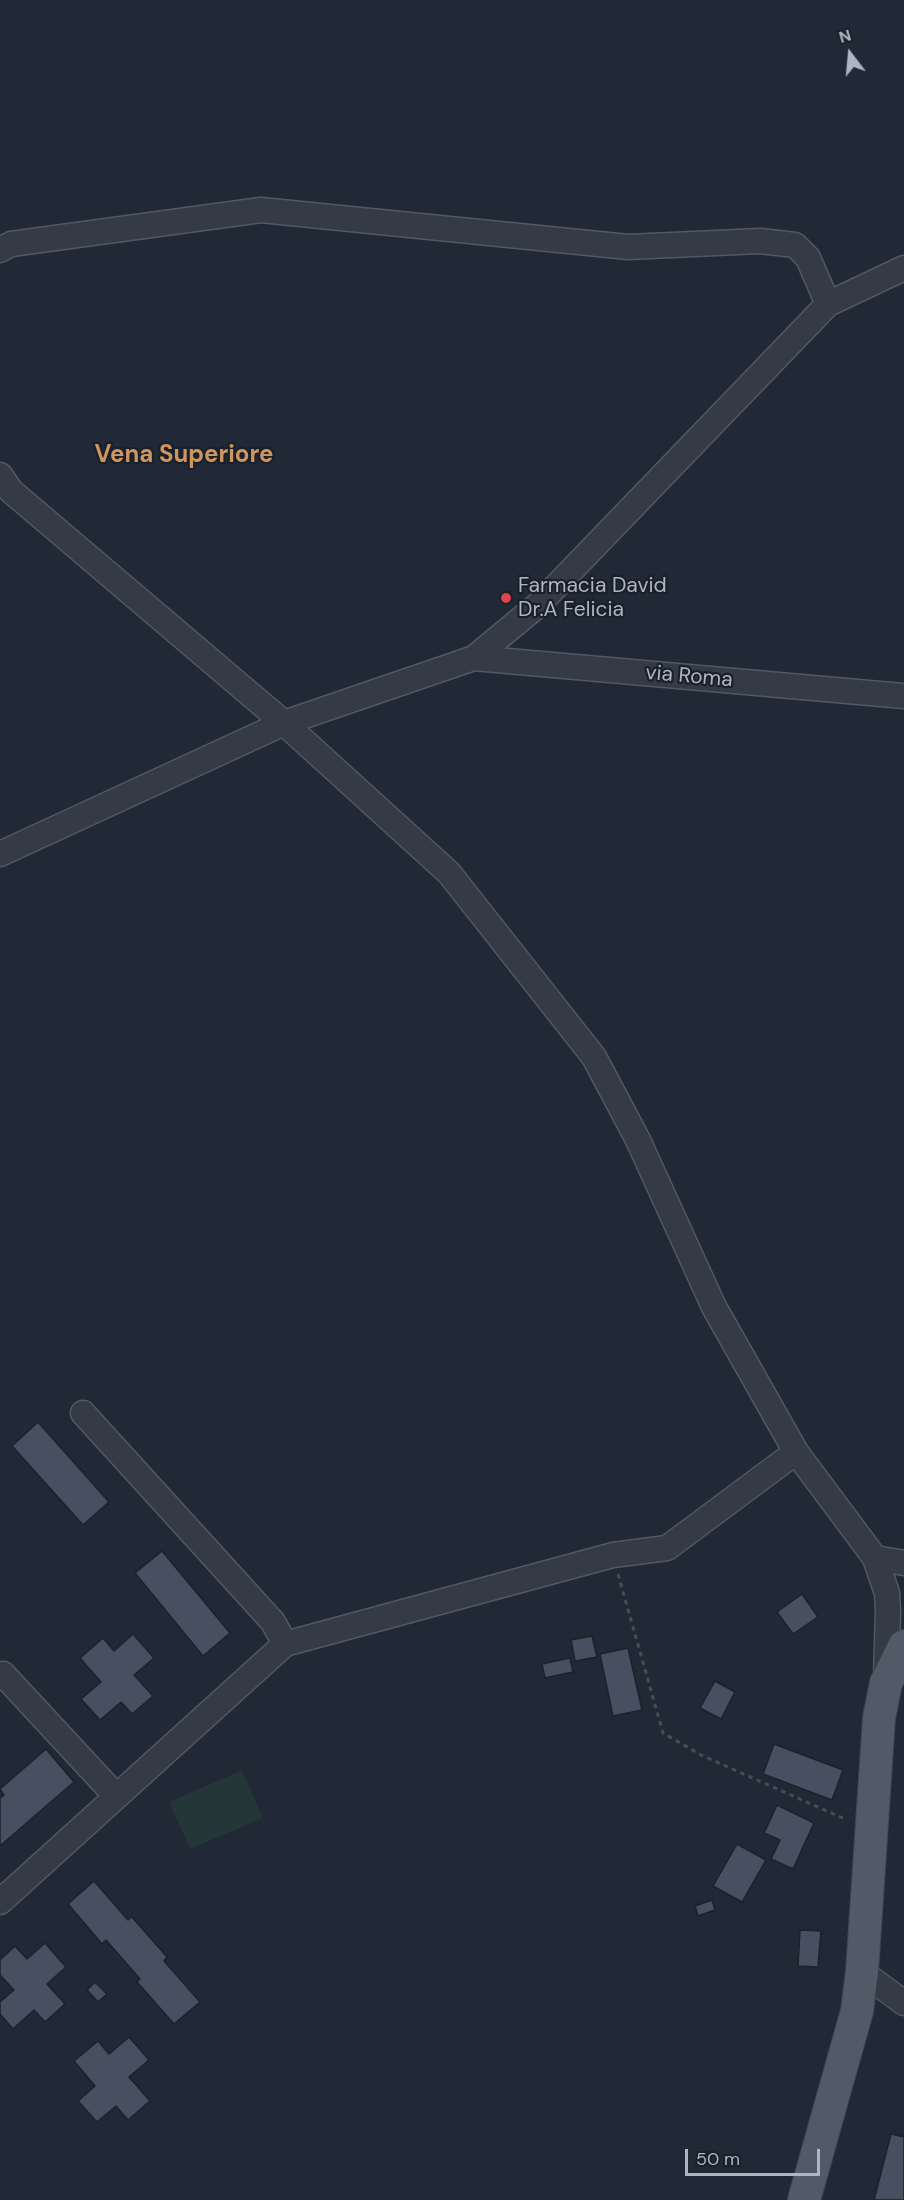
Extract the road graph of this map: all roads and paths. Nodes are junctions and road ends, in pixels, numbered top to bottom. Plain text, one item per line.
1 (0, 250) edge
2 (904, 268) edge
3 (828, 304) junction
4 (0, 476) edge
5 (474, 658) junction
6 (904, 696) edge
7 (284, 723) junction
8 (0, 854) edge
9 (83, 1413) dead end
10 (796, 1452) junction
11 (613, 1555) junction
12 (891, 1566) edge
13 (904, 1592) edge
14 (285, 1644) junction
15 (904, 1646) edge
16 (3, 1674) dead end
17 (886, 1683) junction
18 (116, 1796) junction
19 (873, 1832) junction
20 (0, 1902) edge
21 (862, 1972) junction
22 (904, 2003) edge
23 (804, 2200) edge

1 - 3 street
2 - 3 street
3 - 5 street
4 - 7 street
5 - 6 street, via Roma
5 - 7 street
7 - 8 street
7 - 10 street
9 - 14 street
10 - 11 street
10 - 12 street
11 - 14 street
11 - 19 path
12 - 13 street
12 - 17 street
14 - 18 street
15 - 17 main road
16 - 18 street
17 - 19 main road
18 - 20 street
19 - 21 main road
21 - 22 street
21 - 23 main road

